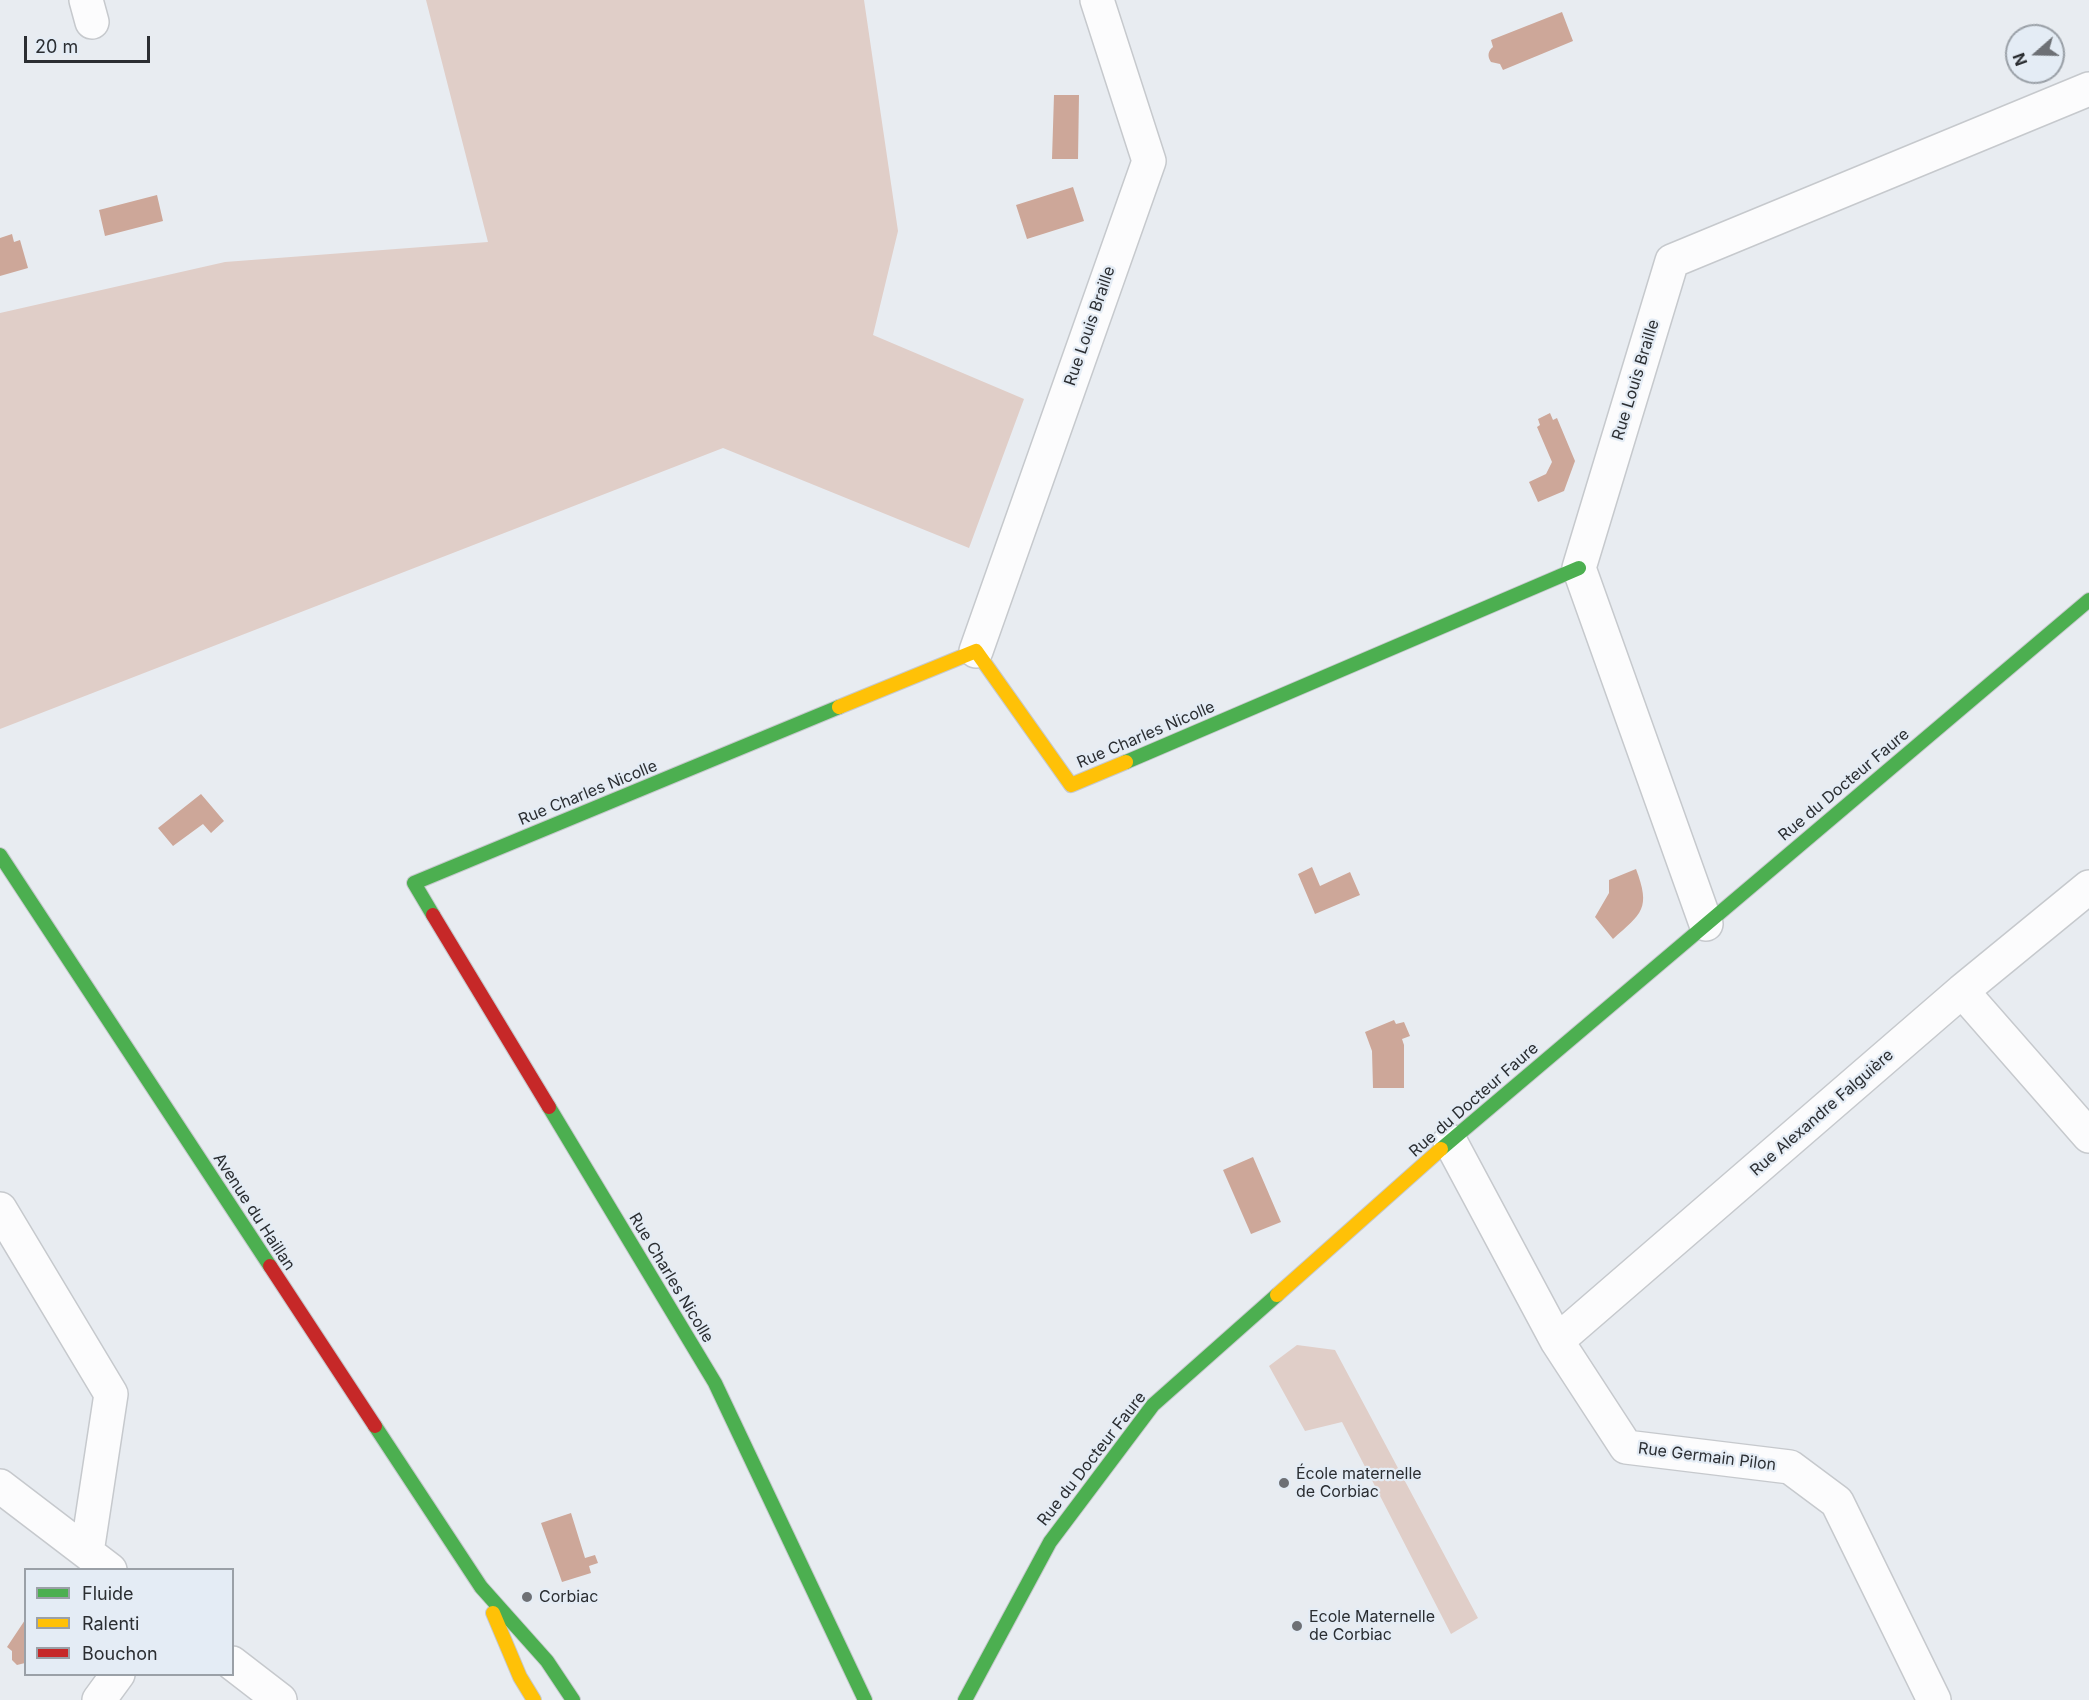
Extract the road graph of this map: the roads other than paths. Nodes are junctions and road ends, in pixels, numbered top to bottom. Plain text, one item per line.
1 (1097, 0) edge
2 (2089, 89) edge
3 (1579, 568) junction
4 (2089, 600) edge
5 (976, 651) junction
6 (0, 855) edge
7 (2089, 887) edge
8 (1706, 924) junction
9 (1962, 991) junction
10 (2089, 1136) edge
11 (1450, 1141) junction
12 (0, 1209) edge
13 (1557, 1341) junction
14 (0, 1485) edge
15 (98, 1561) edge
16 (481, 1587) junction
17 (234, 1665) edge
18 (117, 1676) edge
19 (99, 1700) edge
20 (280, 1700) edge
21 (534, 1700) edge
22 (573, 1700) edge
23 (865, 1700) edge
24 (965, 1700) edge
25 (1934, 1700) edge

1 - 5 street, Rue Louis Braille
2 - 3 street, Rue Louis Braille
3 - 5 street, Rue Charles Nicolle
3 - 8 street
4 - 8 street, Rue du Docteur Faure
5 - 23 street, Rue Charles Nicolle
6 - 16 street, Avenue du Haillan
7 - 9 street, Rue Alexandre Falguière
8 - 11 street, Rue du Docteur Faure
9 - 10 street
9 - 13 street, Rue Alexandre Falguière
11 - 13 street, Rue Germain Pilon
11 - 24 street, Rue du Docteur Faure
12 - 15 street
13 - 25 street, Rue Germain Pilon
14 - 15 street
16 - 21 street, Avenue du Haillan
16 - 22 street, Avenue du Haillan
17 - 20 street
18 - 19 street

